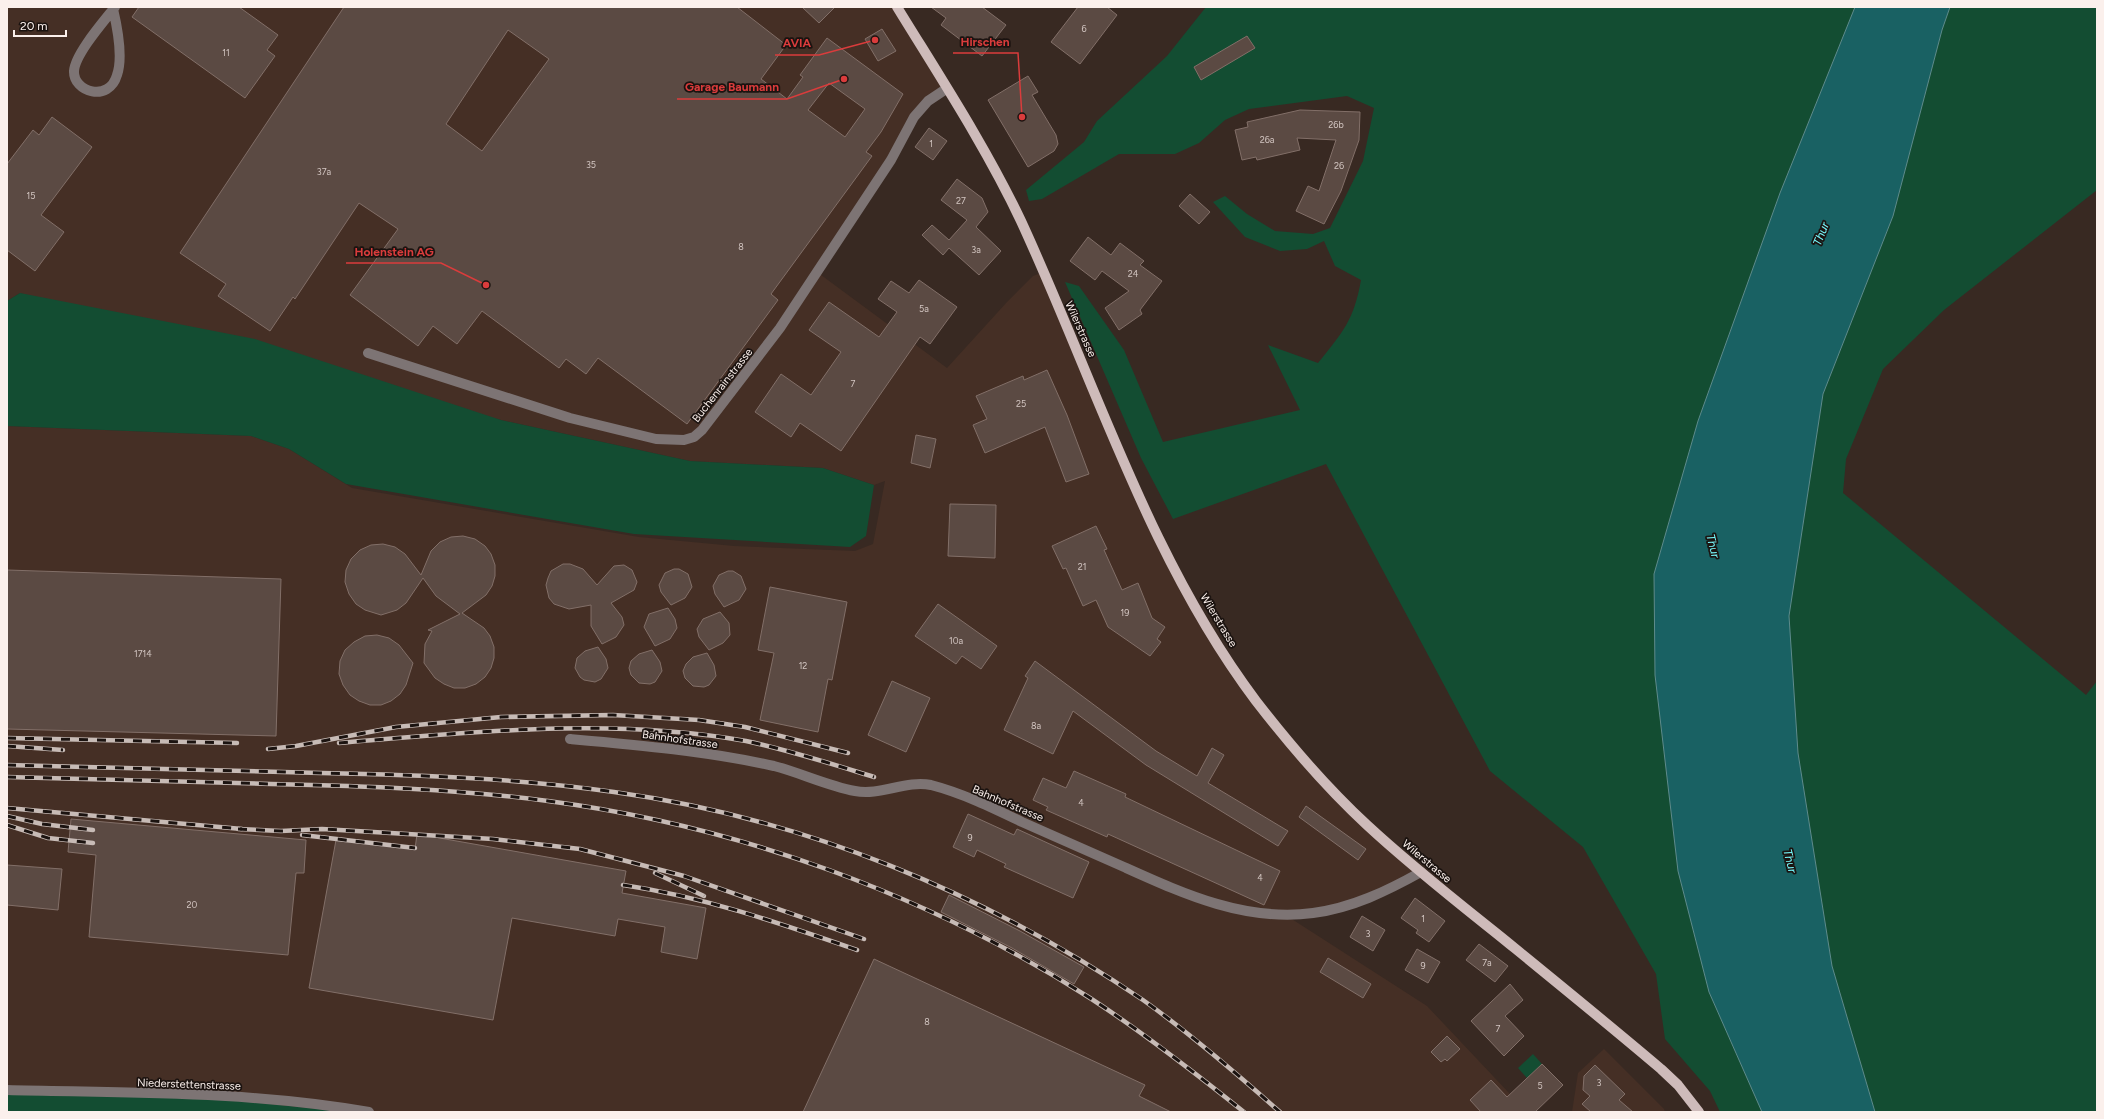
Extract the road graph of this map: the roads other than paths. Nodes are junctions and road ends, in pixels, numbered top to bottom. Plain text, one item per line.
1 (898, 7) edge
2 (114, 8) edge
3 (946, 89) junction
4 (368, 353) dead end
5 (570, 739) dead end
6 (1421, 872) junction
7 (7, 1090) edge
8 (369, 1112) edge
9 (1699, 1112) edge

1 - 3 main road, Wilerstrasse
2 - 2 street
3 - 4 street, Buchenrainstrasse
3 - 6 main road, Wilerstrasse
5 - 6 street, Bahnhofstrasse
6 - 9 main road, Wilerstrasse
7 - 8 street, Niederstettenstrasse

